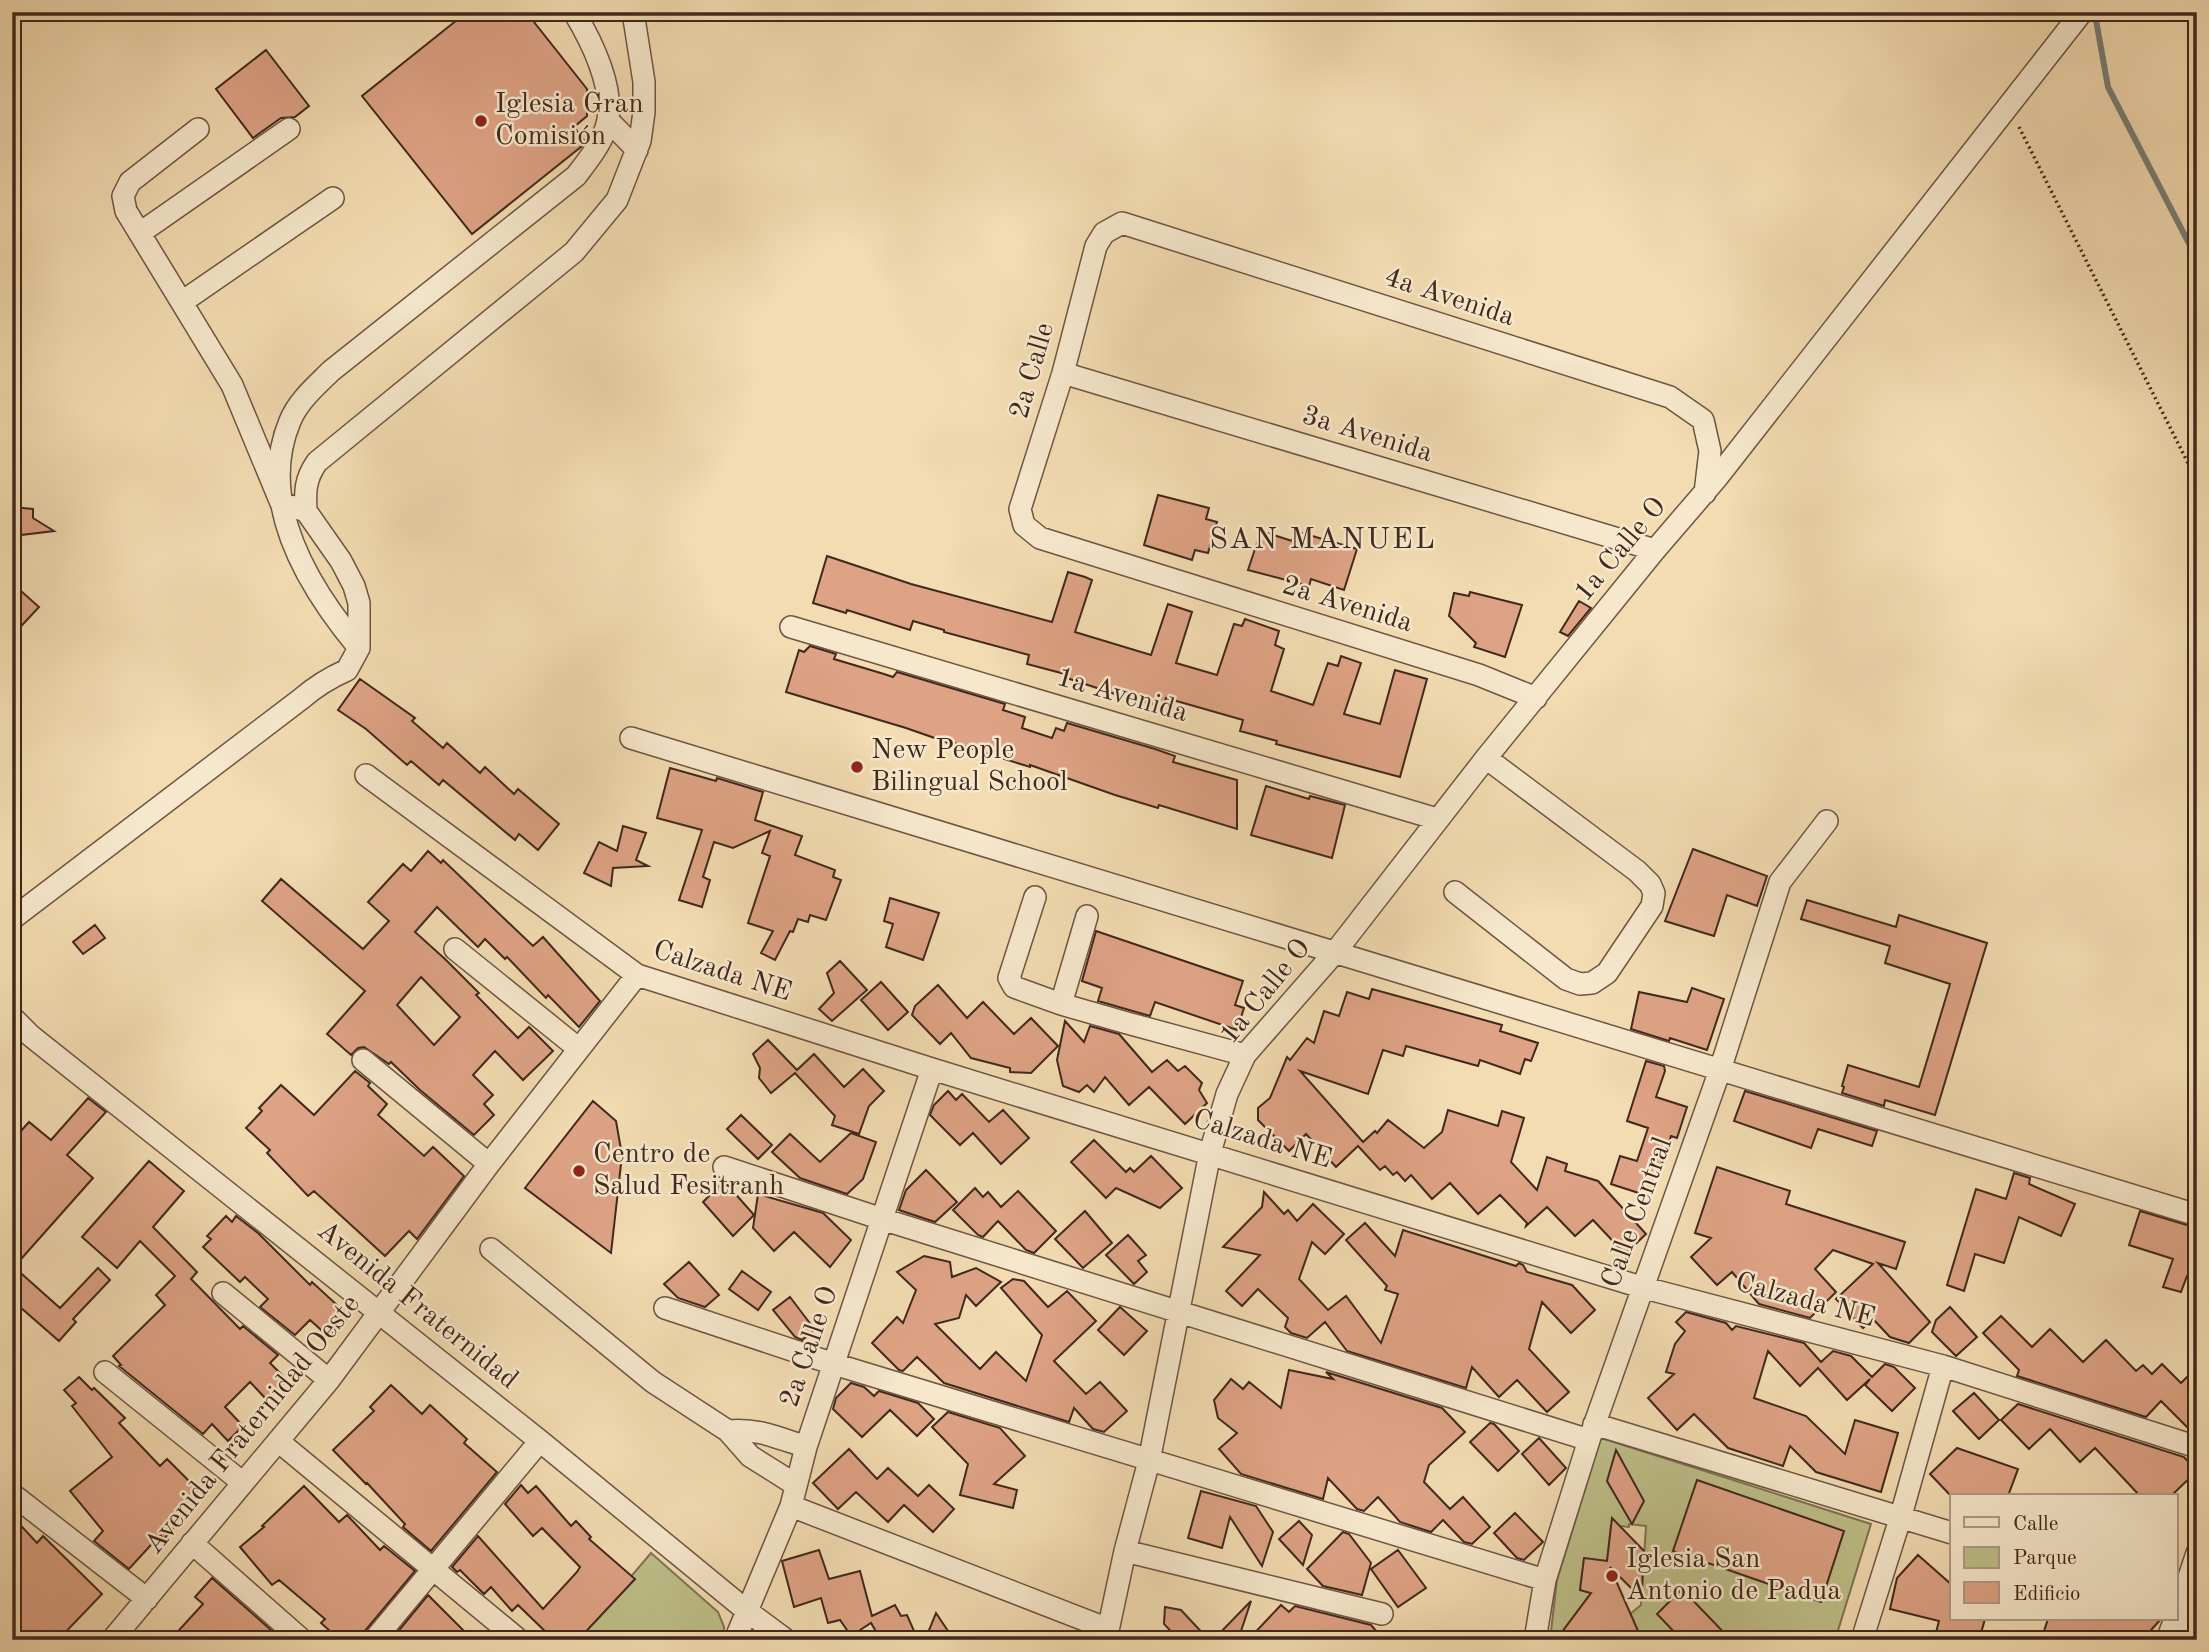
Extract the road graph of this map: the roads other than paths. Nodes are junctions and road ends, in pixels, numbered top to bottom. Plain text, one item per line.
1 (574, 12) edge
2 (633, 12) edge
3 (2082, 12) edge
4 (608, 120) junction
5 (289, 129) dead end
6 (198, 130) dead end
7 (637, 150) junction
8 (333, 198) dead end
9 (140, 233) junction
10 (1104, 233) joint
11 (182, 302) junction
12 (1063, 373) junction
13 (1705, 494) junction
14 (282, 503) junction
15 (306, 511) junction
16 (1024, 525) joint
17 (1655, 550) junction
18 (791, 627) dead end
19 (359, 648) junction
20 (1536, 698) junction
21 (632, 738) dead end
22 (1486, 758) junction
23 (366, 775) dead end
24 (1437, 819) junction
25 (1827, 821) dead end
26 (1455, 892) dead end
27 (1035, 897) dead end
28 (1087, 916) dead end
29 (12, 919) edge
30 (455, 949) dead end
31 (1336, 951) junction
32 (636, 975) junction
33 (1061, 1004) junction
34 (12, 1017) edge
35 (579, 1049) junction
36 (1245, 1055) junction
37 (363, 1060) dead end
38 (932, 1069) junction
39 (1720, 1070) junction
40 (1210, 1153) junction
41 (489, 1164) junction
42 (724, 1167) dead end
43 (2197, 1215) edge
44 (882, 1219) junction
45 (491, 1249) dead end
46 (1641, 1287) junction
47 (223, 1293) dead end
48 (665, 1308) dead end
49 (381, 1312) junction
50 (1180, 1313) junction
51 (834, 1364) junction
52 (1942, 1367) junction
53 (105, 1373) dead end
54 (329, 1380) junction
55 (728, 1431) junction
56 (1591, 1432) junction
57 (278, 1441) junction
58 (540, 1441) junction
59 (806, 1447) junction
60 (2197, 1447) edge
61 (1149, 1461) junction
62 (243, 1483) junction
63 (12, 1494) edge
64 (794, 1495) junction
65 (1900, 1518) junction
66 (1950, 1532) edge
67 (192, 1543) junction
68 (1125, 1551) junction
69 (2197, 1553) edge
70 (433, 1569) junction
71 (1545, 1580) junction
72 (147, 1599) junction
73 (2178, 1606) edge
74 (2178, 1610) edge
75 (747, 1611) junction
76 (1382, 1614) dead end
77 (2173, 1620) edge
78 (2197, 1626) edge
79 (1107, 1634) edge
80 (112, 1640) edge
81 (302, 1640) edge
82 (373, 1640) edge
83 (519, 1640) edge
84 (735, 1640) edge
85 (786, 1640) edge
86 (1535, 1640) edge
87 (1862, 1640) edge
88 (2167, 1640) edge

1 - 4 street
2 - 7 street
3 - 13 street, 1a Calle O
4 - 7 street
4 - 14 street
5 - 9 street
6 - 9 street
7 - 15 street
8 - 11 street
9 - 11 street
10 - 12 street, 2a Calle
10 - 13 street, 4a Avenida
11 - 14 street
12 - 16 street, 2a Calle
12 - 17 street, 3a Avenida
13 - 17 street, 1a Calle O
14 - 15 street
14 - 19 street
15 - 19 street
16 - 20 street, 2a Avenida
17 - 20 street, 1a Calle O
18 - 24 street, 1a Avenida
19 - 29 street
20 - 22 street, 1a Calle O
21 - 31 street
22 - 24 street, 1a Calle O
22 - 26 street
23 - 32 street, Calzada NE
24 - 31 street, 1a Calle O
25 - 39 street, Calle Central
27 - 33 street
28 - 33 street
30 - 35 street
31 - 36 street, 1a Calle O
31 - 39 street
32 - 35 street, Avenida Fraternidad Oeste
32 - 38 street, Calzada NE
33 - 36 street
34 - 49 street, Avenida Fraternidad
35 - 41 street, Avenida Fraternidad Oeste
36 - 40 street, 1a Calle O
37 - 41 street
38 - 40 street, Calzada NE
38 - 44 street, 2a Calle O
39 - 43 street
39 - 46 street, Calle Central
40 - 46 street, Calzada NE
40 - 50 street, 1a Calle O
41 - 49 street, Avenida Fraternidad Oeste
42 - 44 street
44 - 50 street
44 - 51 street, 2a Calle O
45 - 55 street
46 - 52 street, Calzada NE
46 - 56 street, Calle Central
47 - 54 street
48 - 51 street
49 - 54 street, Avenida Fraternidad Oeste
49 - 58 street, Avenida Fraternidad
50 - 56 street
50 - 61 street, 1a Calle O
51 - 59 street, 2a Calle O
51 - 61 street
52 - 60 street, Calzada NE
52 - 65 street
53 - 62 street
54 - 57 street, Avenida Fraternidad Oeste
55 - 59 street
55 - 64 street
56 - 65 street
56 - 71 street, Calle Central
57 - 62 street, Avenida Fraternidad Oeste
57 - 70 street
58 - 70 street
58 - 75 street, Avenida Fraternidad
59 - 64 street, 2a Calle O
61 - 68 street, 1a Calle O
61 - 71 street
62 - 67 street, Avenida Fraternidad Oeste
63 - 72 street
64 - 75 street, 2a Calle O
64 - 79 street
65 - 66 street
65 - 87 street
67 - 72 street, Avenida Fraternidad Oeste
67 - 81 street
68 - 76 street
68 - 79 street, 1a Calle O
69 - 73 street
70 - 82 street
70 - 83 street
71 - 86 street, Calle Central
72 - 80 street, Avenida Fraternidad Oeste
74 - 78 street
75 - 84 street, 2a Calle O
75 - 85 street, Avenida Fraternidad
77 - 88 street

